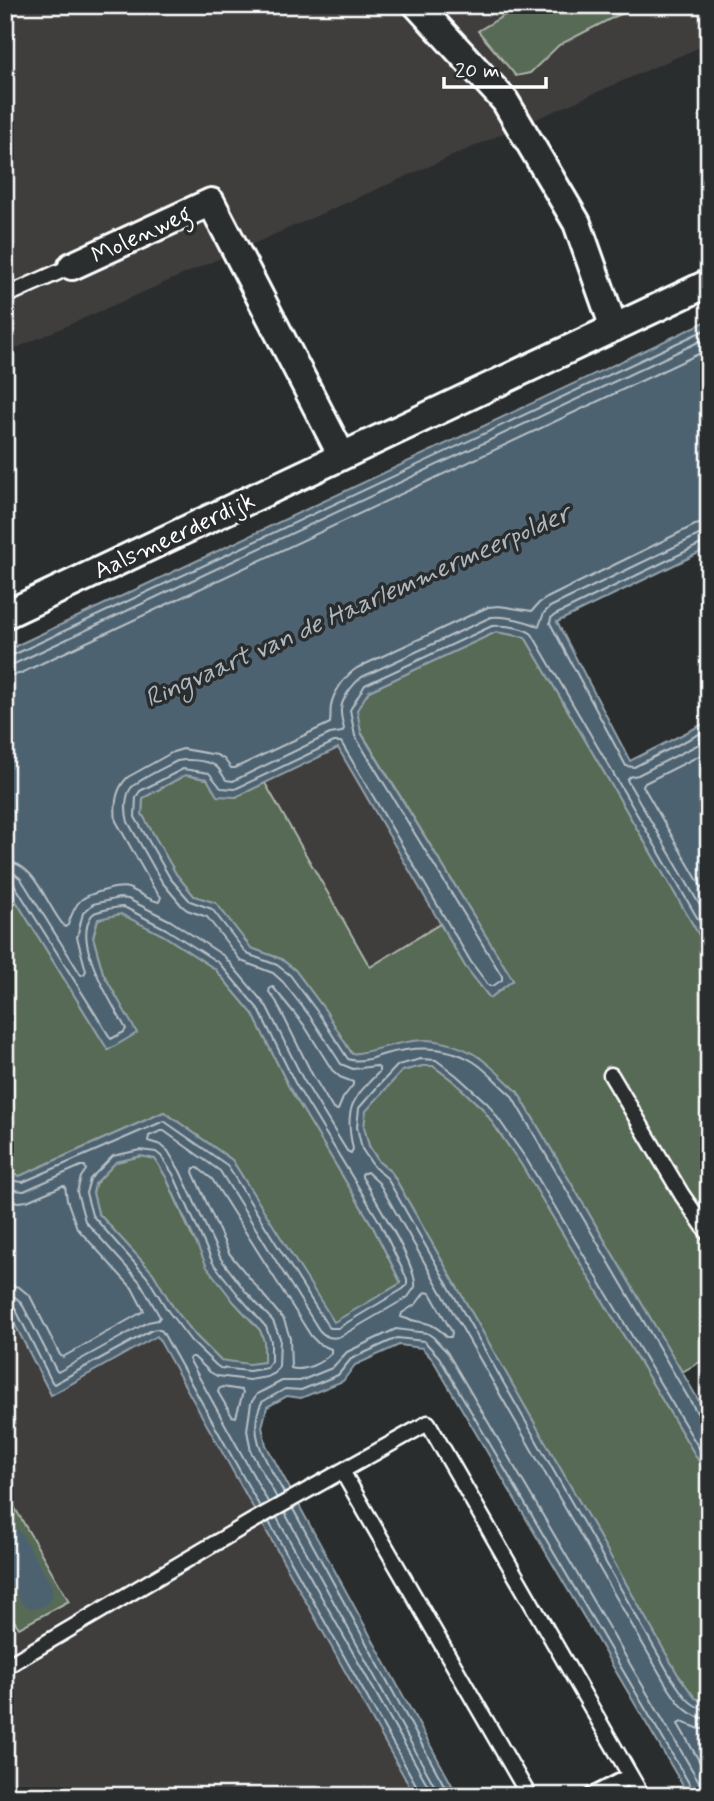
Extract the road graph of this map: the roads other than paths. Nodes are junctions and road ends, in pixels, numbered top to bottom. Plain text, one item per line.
1 (417, 5) edge
2 (72, 266) joint
3 (709, 284) edge
4 (5, 296) edge
5 (614, 328) junction
6 (342, 456) junction
7 (5, 615) edge
8 (611, 1075) dead end
9 (709, 1234) edge
10 (342, 1471) junction
11 (5, 1667) edge
12 (630, 1776) junction
13 (528, 1796) edge
14 (591, 1796) edge
15 (642, 1796) edge

1 - 5 street
2 - 4 lane
2 - 6 street, Molenweg
3 - 5 street, Aalsmeerderdijk
5 - 6 street, Aalsmeerderdijk
6 - 7 street, Aalsmeerderdijk
8 - 9 lane
10 - 11 lane
10 - 12 lane
10 - 13 lane
12 - 14 lane
12 - 15 lane

